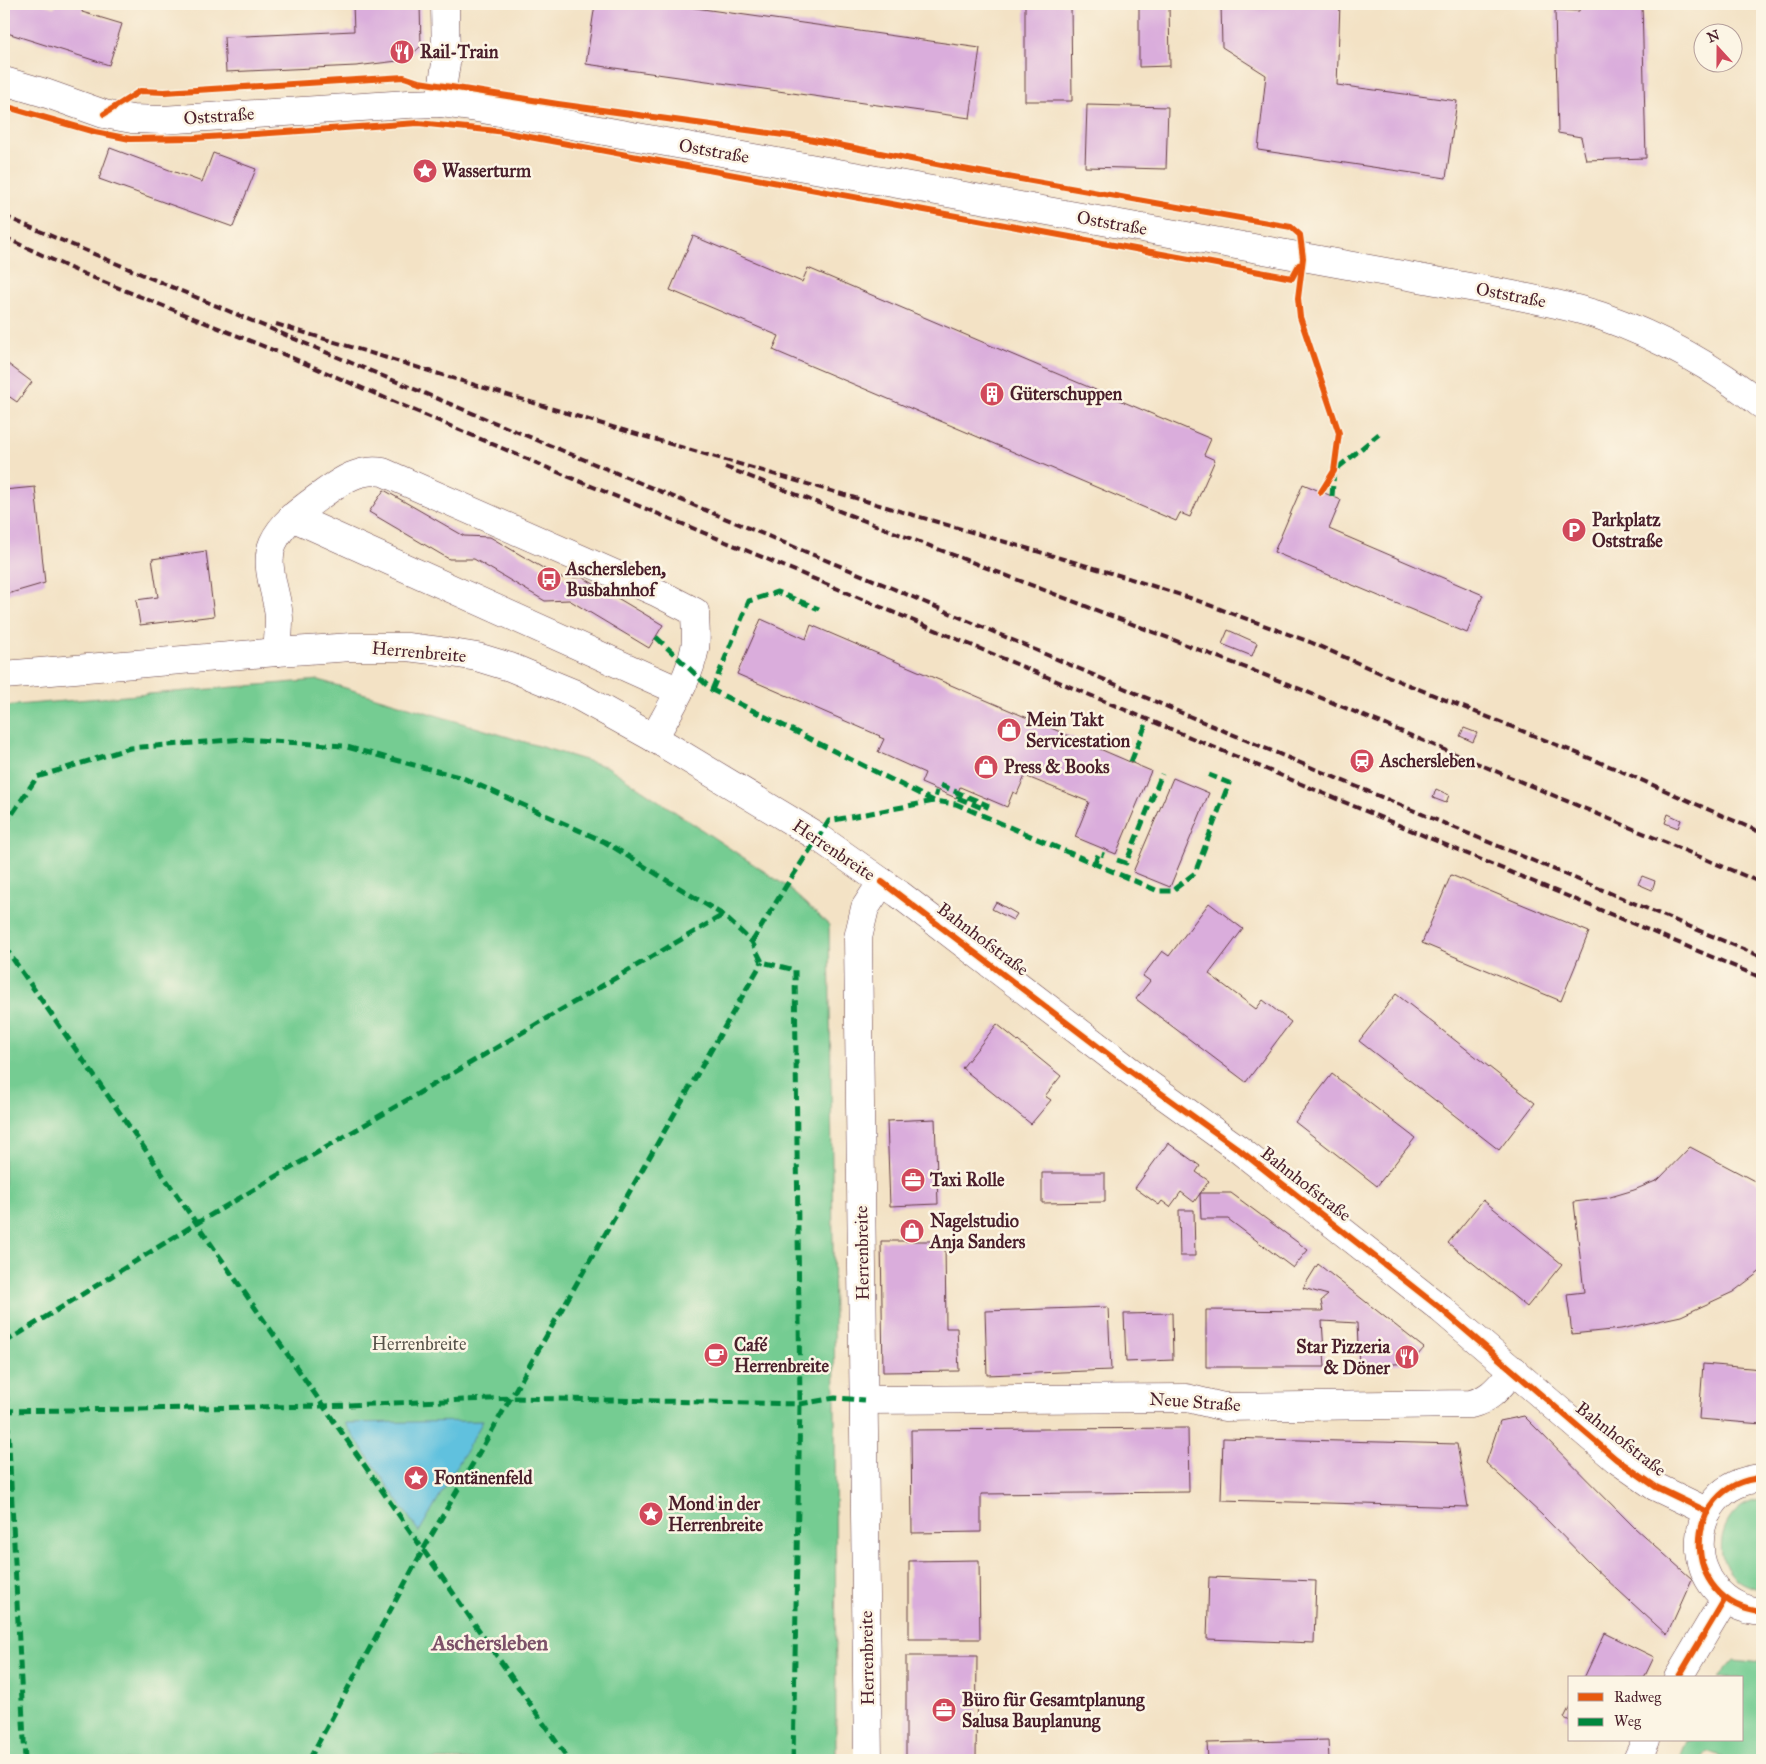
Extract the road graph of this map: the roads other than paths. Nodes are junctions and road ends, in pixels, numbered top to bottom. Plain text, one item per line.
1 (444, 4) edge
2 (4, 81) edge
3 (440, 103) junction
4 (1762, 405) edge
5 (292, 517) junction
6 (277, 652) junction
7 (4, 675) edge
8 (679, 692) junction
9 (654, 738) junction
10 (882, 882) junction
11 (1514, 1370) junction
12 (864, 1400) junction
13 (1762, 1478) edge
14 (1708, 1512) junction
15 (1726, 1599) junction
16 (1762, 1612) edge
17 (1679, 1676) edge
18 (1645, 1742) edge
19 (868, 1760) edge
20 (1637, 1760) edge

1 - 3 street
2 - 3 street, Oststraße
3 - 4 street, Oststraße
5 - 6 street
5 - 8 street
5 - 8 street
6 - 7 street, Herrenbreite
6 - 9 street, Herrenbreite
8 - 9 street
9 - 10 street, Herrenbreite
10 - 11 street, Bahnhofstraße
10 - 12 street, Herrenbreite
11 - 12 street, Neue Straße
11 - 14 street, Bahnhofstraße
12 - 19 street, Herrenbreite
13 - 14 street
14 - 15 street
15 - 16 street
15 - 17 street
18 - 20 street

